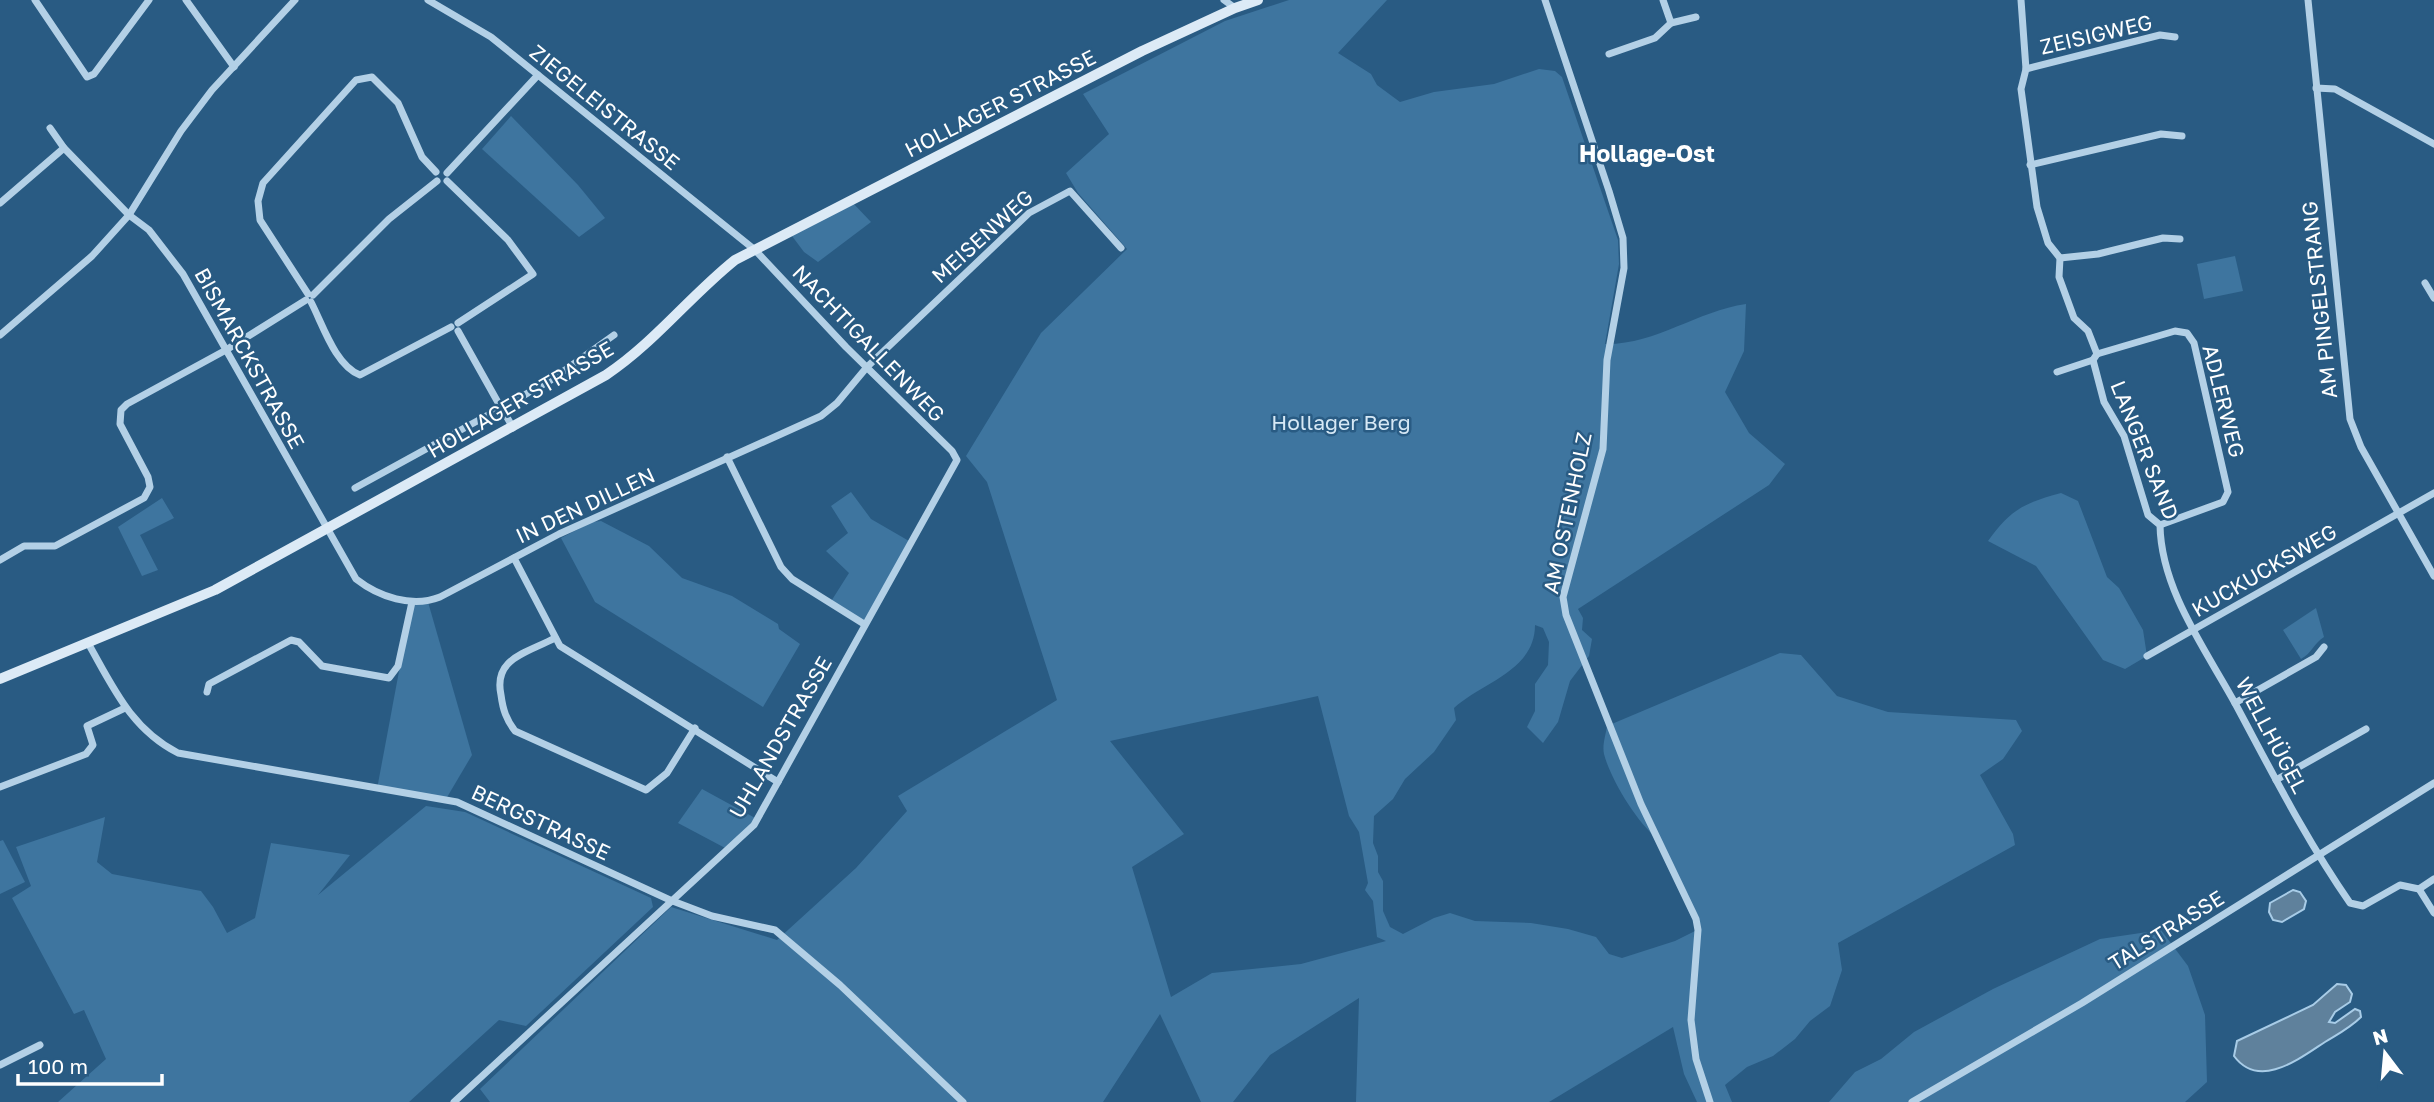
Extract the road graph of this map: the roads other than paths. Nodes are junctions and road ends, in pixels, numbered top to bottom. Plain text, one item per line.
1 (35, 0) edge
2 (149, 0) edge
3 (186, 0) edge
4 (295, 0) edge
5 (428, 0) edge
6 (1224, 0) edge
7 (1258, 0) edge
8 (1545, 0) edge
9 (1663, 0) edge
10 (2021, 0) edge
11 (2308, 0) edge
12 (1235, 8) junction
13 (1696, 17) dead end
14 (1671, 23) junction
15 (2175, 37) dead end
16 (1609, 54) dead end
17 (234, 66) junction
18 (2026, 69) junction
19 (538, 75) junction
20 (2316, 88) junction
21 (50, 128) dead end
22 (2182, 136) dead end
23 (2434, 144) edge
24 (64, 148) junction
25 (2031, 165) junction
26 (436, 172) junction
27 (447, 177) junction
28 (437, 181) junction
29 (0, 202) edge
30 (129, 215) junction
31 (2179, 239) dead end
32 (1121, 248) dead end
33 (755, 250) junction
34 (2060, 258) junction
35 (2425, 283) dead end
36 (310, 298) junction
37 (2434, 298) edge
38 (456, 327) junction
39 (0, 335) edge
40 (614, 335) dead end
41 (226, 350) junction
42 (2095, 357) junction
43 (866, 367) junction
44 (2057, 372) dead end
45 (501, 408) junction
46 (513, 428) junction
47 (727, 457) junction
48 (957, 460) joint
49 (355, 488) dead end
50 (2434, 493) edge
51 (2399, 514) junction
52 (2160, 525) junction
53 (327, 530) junction
54 (514, 558) junction
55 (0, 560) edge
56 (2434, 576) edge
57 (412, 602) junction
58 (864, 624) junction
59 (2194, 631) junction
60 (555, 638) junction
61 (88, 643) junction
62 (2324, 647) dead end
63 (2147, 656) dead end
64 (0, 679) edge
65 (206, 692) dead end
66 (2235, 703) junction
67 (125, 708) junction
68 (695, 728) junction
69 (2366, 729) dead end
70 (2276, 780) junction
71 (778, 782) junction
72 (2434, 783) edge
73 (0, 788) edge
74 (2318, 856) junction
75 (2434, 879) edge
76 (2419, 888) junction
77 (670, 900) junction
78 (2434, 913) edge
79 (40, 1045) dead end
80 (0, 1065) edge
81 (454, 1102) edge
82 (963, 1102) edge
83 (1710, 1102) edge
84 (1912, 1102) edge

1 - 2 street
3 - 17 street
4 - 17 street
5 - 19 street, ZIEGELEISTRASSE
6 - 12 street
7 - 12 main road, HOLLAGER STRASSE
8 - 83 street, AM OSTENHOLZ
9 - 14 street
10 - 18 street, LANGER SAND
11 - 20 street, AM PINGELSTRANG
12 - 33 main road, HOLLAGER STRASSE
13 - 14 street
14 - 16 street
15 - 18 street, ZEISIGWEG
17 - 30 street
18 - 25 street, LANGER SAND
19 - 27 street
19 - 33 street, ZIEGELEISTRASSE
20 - 23 street
20 - 51 street, AM PINGELSTRANG
21 - 24 street, BISMARCKSTRASSE
22 - 25 street
24 - 29 street
24 - 30 street, BISMARCKSTRASSE
25 - 34 street, LANGER SAND
26 - 27 street
26 - 28 street
26 - 36 street
27 - 28 street
27 - 38 street
28 - 36 street
30 - 39 street
30 - 41 street, BISMARCKSTRASSE
31 - 34 street
32 - 43 street, MEISENWEG
33 - 43 street, NACHTIGALLENWEG
33 - 46 main road, HOLLAGER STRASSE
34 - 42 street, LANGER SAND
35 - 37 street
36 - 38 street
36 - 41 street
38 - 45 street
40 - 45 street
41 - 53 street, BISMARCKSTRASSE
41 - 55 street
42 - 44 street, LANGER SAND
42 - 52 street, LANGER SAND
42 - 52 street, ADLERWEG
43 - 47 street, IN DEN DILLEN
43 - 48 street, NACHTIGALLENWEG
45 - 46 street
45 - 49 street
46 - 53 main road, HOLLAGER STRASSE
47 - 54 street, IN DEN DILLEN
47 - 58 street
48 - 58 street, UHLANDSTRASSE
50 - 51 street, KUCKUCKSWEG
51 - 56 street, AM PINGELSTRANG
51 - 59 street, KUCKUCKSWEG
52 - 59 street, LANGER SAND
53 - 57 street, IN DEN DILLEN
53 - 61 main road, HOLLAGER STRASSE
54 - 57 street, IN DEN DILLEN
54 - 60 street
57 - 65 street
58 - 71 street, UHLANDSTRASSE
59 - 63 street, KUCKUCKSWEG
59 - 66 street, WELLHÜGEL
60 - 68 street
60 - 68 street
61 - 64 main road, HOLLAGER STRASSE
61 - 67 street, BERGSTRASSE
62 - 66 street
66 - 70 street, WELLHÜGEL
67 - 73 street
67 - 77 street, BERGSTRASSE
68 - 71 street
69 - 70 street
70 - 74 street, WELLHÜGEL
71 - 77 street, UHLANDSTRASSE
72 - 74 street, TALSTRASSE
74 - 76 street, WELLHÜGEL
74 - 84 street, TALSTRASSE
75 - 76 street
76 - 78 street
77 - 81 street, UHLANDSTRASSE
77 - 82 street, BERGSTRASSE
79 - 80 street

